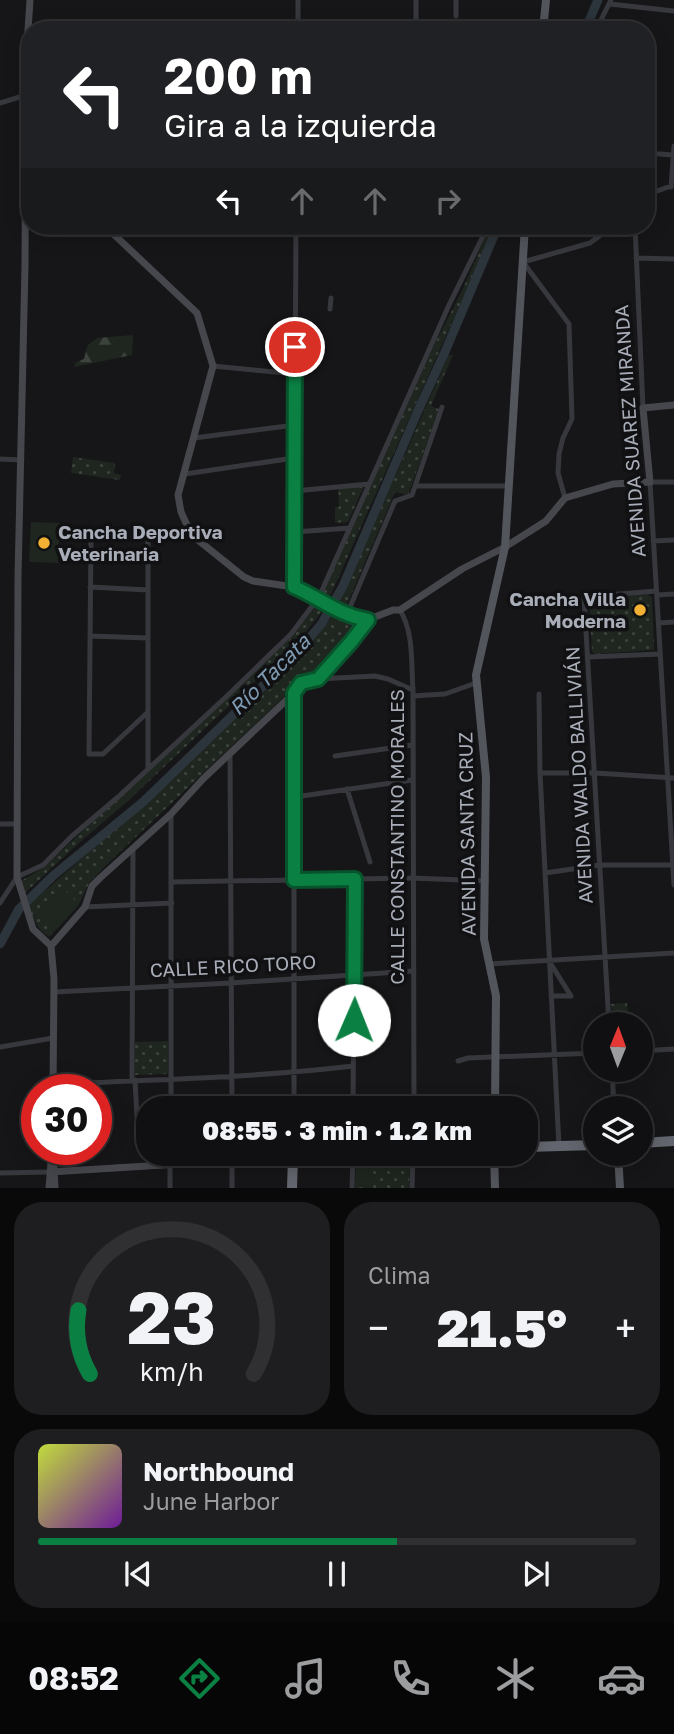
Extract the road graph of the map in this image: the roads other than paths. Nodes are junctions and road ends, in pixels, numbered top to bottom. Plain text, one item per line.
1 (30, 0) edge
2 (298, 0) edge
3 (416, 0) edge
4 (456, 0) edge
5 (546, 0) edge
6 (610, 2) edge
7 (674, 11) edge
8 (456, 16) dead end
9 (29, 21) edge
10 (298, 21) edge
11 (416, 21) edge
12 (544, 21) edge
13 (600, 21) edge
14 (21, 101) edge
15 (0, 103) edge
16 (674, 146) edge
17 (655, 154) edge
18 (673, 155) edge
19 (672, 186) edge
20 (655, 192) edge
21 (26, 235) edge
22 (115, 235) edge
23 (296, 235) edge
24 (484, 235) edge
25 (525, 235) edge
26 (601, 235) edge
27 (635, 235) edge
28 (636, 258) junction
29 (674, 259) edge
30 (523, 262) junction
31 (331, 298) dead end
32 (330, 309) dead end
33 (213, 366) junction
34 (295, 374) junction
35 (674, 405) edge
36 (442, 407) dead end
37 (643, 408) junction
38 (295, 425) junction
39 (194, 438) junction
40 (295, 458) junction
41 (0, 459) edge
42 (21, 460) junction
43 (185, 474) junction
44 (650, 482) junction
45 (674, 482) edge
46 (369, 484) junction
47 (415, 486) junction
48 (509, 486) junction
49 (294, 491) junction
50 (565, 498) junction
51 (350, 528) junction
52 (294, 532) junction
53 (193, 533) junction
54 (148, 537) junction
55 (674, 540) edge
56 (653, 541) junction
57 (505, 547) junction
58 (90, 587) junction
59 (294, 587) junction
60 (148, 590) junction
61 (657, 593) junction
62 (674, 594) edge
63 (319, 597) junction
64 (400, 610) junction
65 (347, 614) junction
66 (368, 620) junction
67 (674, 622) edge
68 (659, 623) junction
69 (90, 636) junction
70 (148, 638) junction
71 (660, 654) junction
72 (588, 657) junction
73 (318, 679) junction
74 (476, 683) junction
75 (294, 693) junction
76 (413, 693) junction
77 (539, 694) dead end
78 (148, 712) junction
79 (412, 745) junction
80 (230, 754) junction
81 (335, 756) dead end
82 (148, 768) junction
83 (540, 773) junction
84 (595, 773) junction
85 (671, 778) edge
86 (412, 780) junction
87 (347, 789) junction
88 (295, 797) junction
89 (171, 814) junction
90 (0, 824) edge
91 (16, 824) junction
92 (133, 848) junction
93 (370, 862) dead end
94 (600, 865) junction
95 (673, 867) edge
96 (545, 873) junction
97 (17, 877) junction
98 (412, 878) junction
99 (355, 879) junction
100 (294, 880) junction
101 (231, 881) junction
102 (486, 881) junction
103 (172, 882) junction
104 (674, 885) edge
105 (0, 903) edge
106 (172, 903) junction
107 (134, 906) junction
108 (85, 907) junction
109 (51, 946) junction
110 (674, 953) edge
111 (605, 957) junction
112 (549, 961) junction
113 (489, 964) junction
114 (414, 971) junction
115 (354, 975) junction
116 (293, 979) junction
117 (231, 983) junction
118 (172, 985) junction
119 (134, 987) junction
120 (54, 992) junction
121 (551, 996) junction
122 (608, 1012) edge
123 (53, 1038) junction
124 (0, 1047) edge
125 (674, 1049) edge
126 (653, 1050) edge
127 (583, 1054) edge
128 (553, 1056) junction
129 (497, 1058) junction
130 (458, 1061) dead end
131 (353, 1066) junction
132 (294, 1073) junction
133 (53, 1074) edge
134 (232, 1078) junction
135 (171, 1079) junction
136 (134, 1080) junction
137 (112, 1082) edge
138 (171, 1096) edge
139 (232, 1096) edge
140 (294, 1096) edge
141 (353, 1096) edge
142 (414, 1096) edge
143 (495, 1096) edge
144 (136, 1105) edge
145 (674, 1141) edge
146 (653, 1142) edge
147 (583, 1145) edge
148 (559, 1146) junction
149 (538, 1147) edge
150 (52, 1165) edge
151 (141, 1166) edge
152 (170, 1166) edge
153 (232, 1166) edge
154 (293, 1166) edge
155 (351, 1166) edge
156 (413, 1166) edge
157 (494, 1166) edge
158 (619, 1166) edge
159 (53, 1172) junction
160 (0, 1174) edge
161 (49, 1188) edge
162 (55, 1188) edge
163 (170, 1188) edge
164 (233, 1188) edge
165 (292, 1188) edge
166 (352, 1188) edge
167 (412, 1188) edge
168 (495, 1188) edge
169 (620, 1188) edge

1 - 9 street
2 - 10 street
3 - 11 street
4 - 8 street
5 - 12 main road
6 - 7 street
6 - 13 street
14 - 15 street
16 - 18 street
17 - 18 street
18 - 19 street
19 - 20 street
21 - 42 street
22 - 33 street
23 - 34 street
24 - 46 street
25 - 30 main road, AVENIDA SANTA CRUZ
26 - 30 street
27 - 28 street, AVENIDA SUAREZ MIRANDA
28 - 29 street
28 - 37 street, AVENIDA SUAREZ MIRANDA
30 - 48 main road, AVENIDA SANTA CRUZ
30 - 50 street
31 - 32 street
33 - 34 street
33 - 39 street
34 - 38 street
35 - 37 street
36 - 47 street
37 - 44 street, AVENIDA SUAREZ MIRANDA
38 - 39 street
38 - 40 street
39 - 43 street
40 - 43 street
40 - 49 street
41 - 42 street
42 - 91 street
43 - 53 street
44 - 45 street
44 - 50 street
44 - 56 street, AVENIDA SUAREZ MIRANDA
46 - 49 street
46 - 51 street
47 - 48 street
47 - 65 street
48 - 57 main road, AVENIDA SANTA CRUZ
49 - 52 street
50 - 57 street
51 - 52 street
51 - 63 street
52 - 59 street
53 - 54 street
53 - 59 street
54 - 58 street
54 - 60 street
55 - 56 street
56 - 61 street, AVENIDA SUAREZ MIRANDA
57 - 64 street
57 - 74 main road, AVENIDA SANTA CRUZ
58 - 60 street
58 - 69 street
59 - 63 street
60 - 70 street
61 - 62 street
61 - 68 street, AVENIDA SUAREZ MIRANDA
61 - 72 street, AVENIDA WALDO BALLIVIÁN
63 - 65 street
63 - 82 street
64 - 66 street
64 - 76 street, CALLE CONSTANTINO MORALES
65 - 66 street
66 - 73 street
67 - 68 street
68 - 71 street, AVENIDA SUAREZ MIRANDA
69 - 70 street
69 - 78 street
70 - 78 street
71 - 72 street
71 - 85 street, AVENIDA SUAREZ MIRANDA
72 - 84 street, AVENIDA WALDO BALLIVIÁN
73 - 75 street
73 - 76 street
74 - 76 street
74 - 102 main road, AVENIDA SANTA CRUZ
75 - 80 street
75 - 88 street
76 - 79 street, CALLE CONSTANTINO MORALES
77 - 83 street
78 - 82 street
79 - 81 street
79 - 86 street, CALLE CONSTANTINO MORALES
80 - 89 street
80 - 101 street
82 - 97 street
83 - 84 street
83 - 96 street
84 - 85 street
84 - 94 street, AVENIDA WALDO BALLIVIÁN
85 - 95 street, AVENIDA SUAREZ MIRANDA
86 - 87 street
86 - 98 street, CALLE CONSTANTINO MORALES
87 - 88 street
87 - 93 street
88 - 100 street
89 - 92 street
89 - 103 street
90 - 91 street
91 - 97 street
92 - 107 street
92 - 108 street
94 - 95 street
94 - 96 street
94 - 111 street, AVENIDA WALDO BALLIVIÁN
95 - 104 street, AVENIDA SUAREZ MIRANDA
96 - 112 street
97 - 105 street
97 - 109 street
98 - 99 street
98 - 102 street
98 - 114 street, CALLE CONSTANTINO MORALES
99 - 100 street
99 - 115 street
100 - 101 street
100 - 116 street
101 - 103 street
101 - 117 street
102 - 113 main road, AVENIDA SANTA CRUZ
103 - 106 street
106 - 107 street
106 - 118 street
107 - 108 street
107 - 119 street
108 - 109 street
109 - 120 street
110 - 111 street
111 - 112 street
111 - 122 street, AVENIDA WALDO BALLIVIÁN
112 - 113 street
112 - 121 street
112 - 121 street
113 - 129 main road, AVENIDA SANTA CRUZ
114 - 115 street, CALLE RICO TORO
114 - 142 street, CALLE CONSTANTINO MORALES
115 - 116 street, CALLE RICO TORO
115 - 131 street
116 - 117 street, CALLE RICO TORO
116 - 132 street
117 - 118 street, CALLE RICO TORO
117 - 134 street
118 - 119 street, CALLE RICO TORO
118 - 135 street
119 - 120 street, CALLE RICO TORO
119 - 136 street
120 - 123 street
121 - 128 street
123 - 124 street
123 - 133 street
125 - 126 street
127 - 128 street
128 - 129 street
128 - 148 street
129 - 130 street
129 - 143 main road, AVENIDA SANTA CRUZ
131 - 132 street
131 - 141 street
132 - 134 street
132 - 140 street
134 - 135 street
134 - 139 street
135 - 136 street
135 - 138 street
136 - 137 street
136 - 144 street
145 - 146 highway
147 - 148 highway
148 - 149 highway
150 - 159 street
151 - 159 street
152 - 163 street
153 - 164 street
154 - 165 highway
155 - 166 street
156 - 167 street
157 - 168 main road
158 - 169 main road
159 - 160 street
159 - 161 street
159 - 162 street

